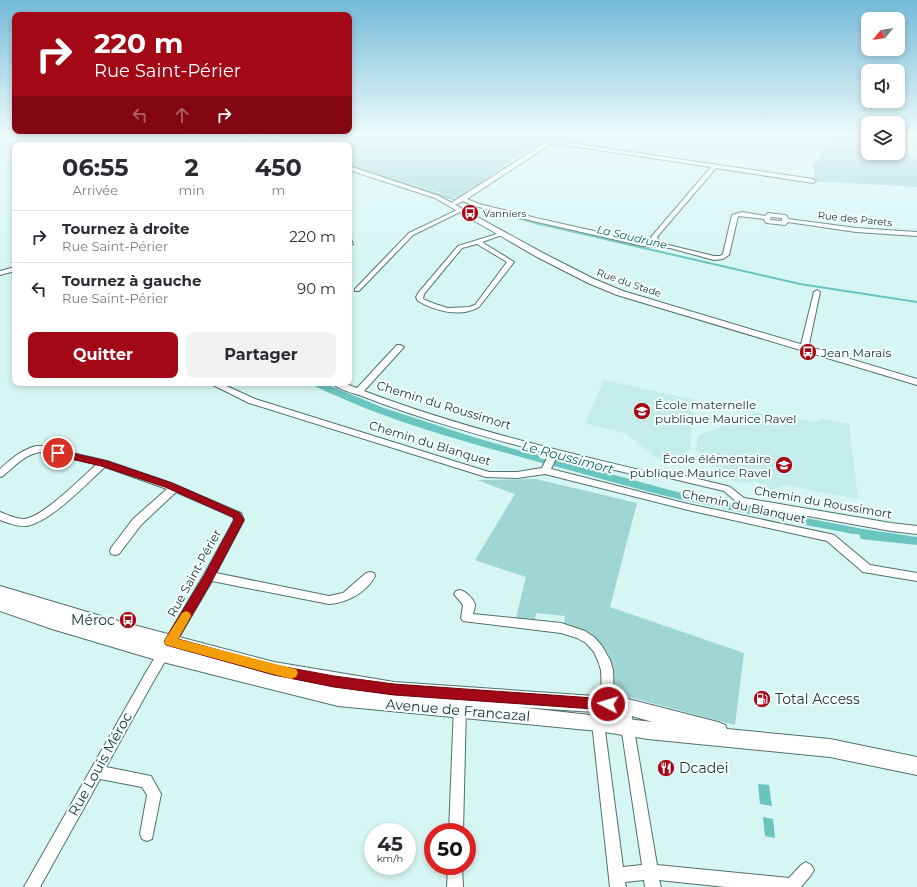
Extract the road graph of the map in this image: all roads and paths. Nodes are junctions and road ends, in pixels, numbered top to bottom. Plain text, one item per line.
1 (375, 176) edge
2 (498, 176) edge
3 (706, 176) edge
4 (781, 176) edge
5 (814, 181) dead end
6 (462, 200) junction
7 (453, 204) junction
8 (459, 210) junction
9 (502, 234) junction
10 (917, 234) edge
11 (478, 242) junction
12 (657, 244) junction
13 (12, 270) edge
14 (0, 272) edge
15 (357, 290) dead end
16 (817, 292) dead end
17 (400, 347) dead end
18 (804, 349) junction
19 (917, 382) edge
20 (220, 386) edge
21 (343, 386) edge
22 (358, 392) junction
23 (554, 453) junction
24 (104, 463) junction
25 (545, 470) junction
26 (0, 474) edge
27 (174, 488) junction
28 (0, 516) edge
29 (917, 530) edge
30 (115, 551) dead end
31 (209, 576) junction
32 (370, 576) dead end
33 (917, 577) edge
34 (0, 592) edge
35 (460, 594) dead end
36 (0, 604) edge
37 (166, 649) junction
38 (460, 702) junction
39 (610, 705) junction
40 (598, 723) junction
41 (628, 727) junction
42 (761, 742) junction
43 (917, 766) edge
44 (96, 772) junction
45 (456, 823) edge
46 (147, 834) dead end
47 (806, 870) dead end
48 (455, 875) edge
49 (653, 880) edge
50 (617, 881) edge
51 (32, 887) edge
52 (455, 887) edge

1 - 7 street, Rue du Stade
2 - 6 street
3 - 12 street
4 - 5 street
6 - 7 street
6 - 12 street
7 - 8 street, Rue du Stade
8 - 9 street, Rue du Stade
8 - 15 street
9 - 11 street
9 - 18 street, Rue du Stade
10 - 12 street, Rue des Parets
11 - 11 street
13 - 14 street
16 - 18 street
17 - 22 street
18 - 19 street, Rue du Stade
20 - 25 street, Chemin du Blanquet
21 - 22 street, Chemin du Roussimort
22 - 23 street, Chemin du Roussimort
23 - 25 street
23 - 29 street, Chemin du Roussimort
24 - 26 street, Rue Saint-Périer
24 - 27 street, Rue Saint-Périer
24 - 28 street
25 - 33 street, Chemin du Blanquet
27 - 30 street
27 - 31 street, Rue Saint-Périer
31 - 32 street
31 - 37 street, Rue Saint-Périer
34 - 37 main road, Avenue de Francazal
35 - 39 street
36 - 37 main road, Avenue de Francazal
37 - 38 main road, Avenue de Francazal
37 - 44 street, Rue Louis Méroc
38 - 39 main road, Avenue de Francazal
38 - 40 main road, Avenue de Francazal
38 - 45 street
39 - 40 street
39 - 41 street
39 - 42 main road, Avenue de Francazal
40 - 41 main road, Avenue de Francazal
40 - 50 street
41 - 42 main road, Avenue de Francazal
41 - 49 street
42 - 43 main road, Avenue de Francazal
44 - 46 street
44 - 51 street, Rue Louis Méroc
47 - 49 street
48 - 52 street
49 - 50 street

